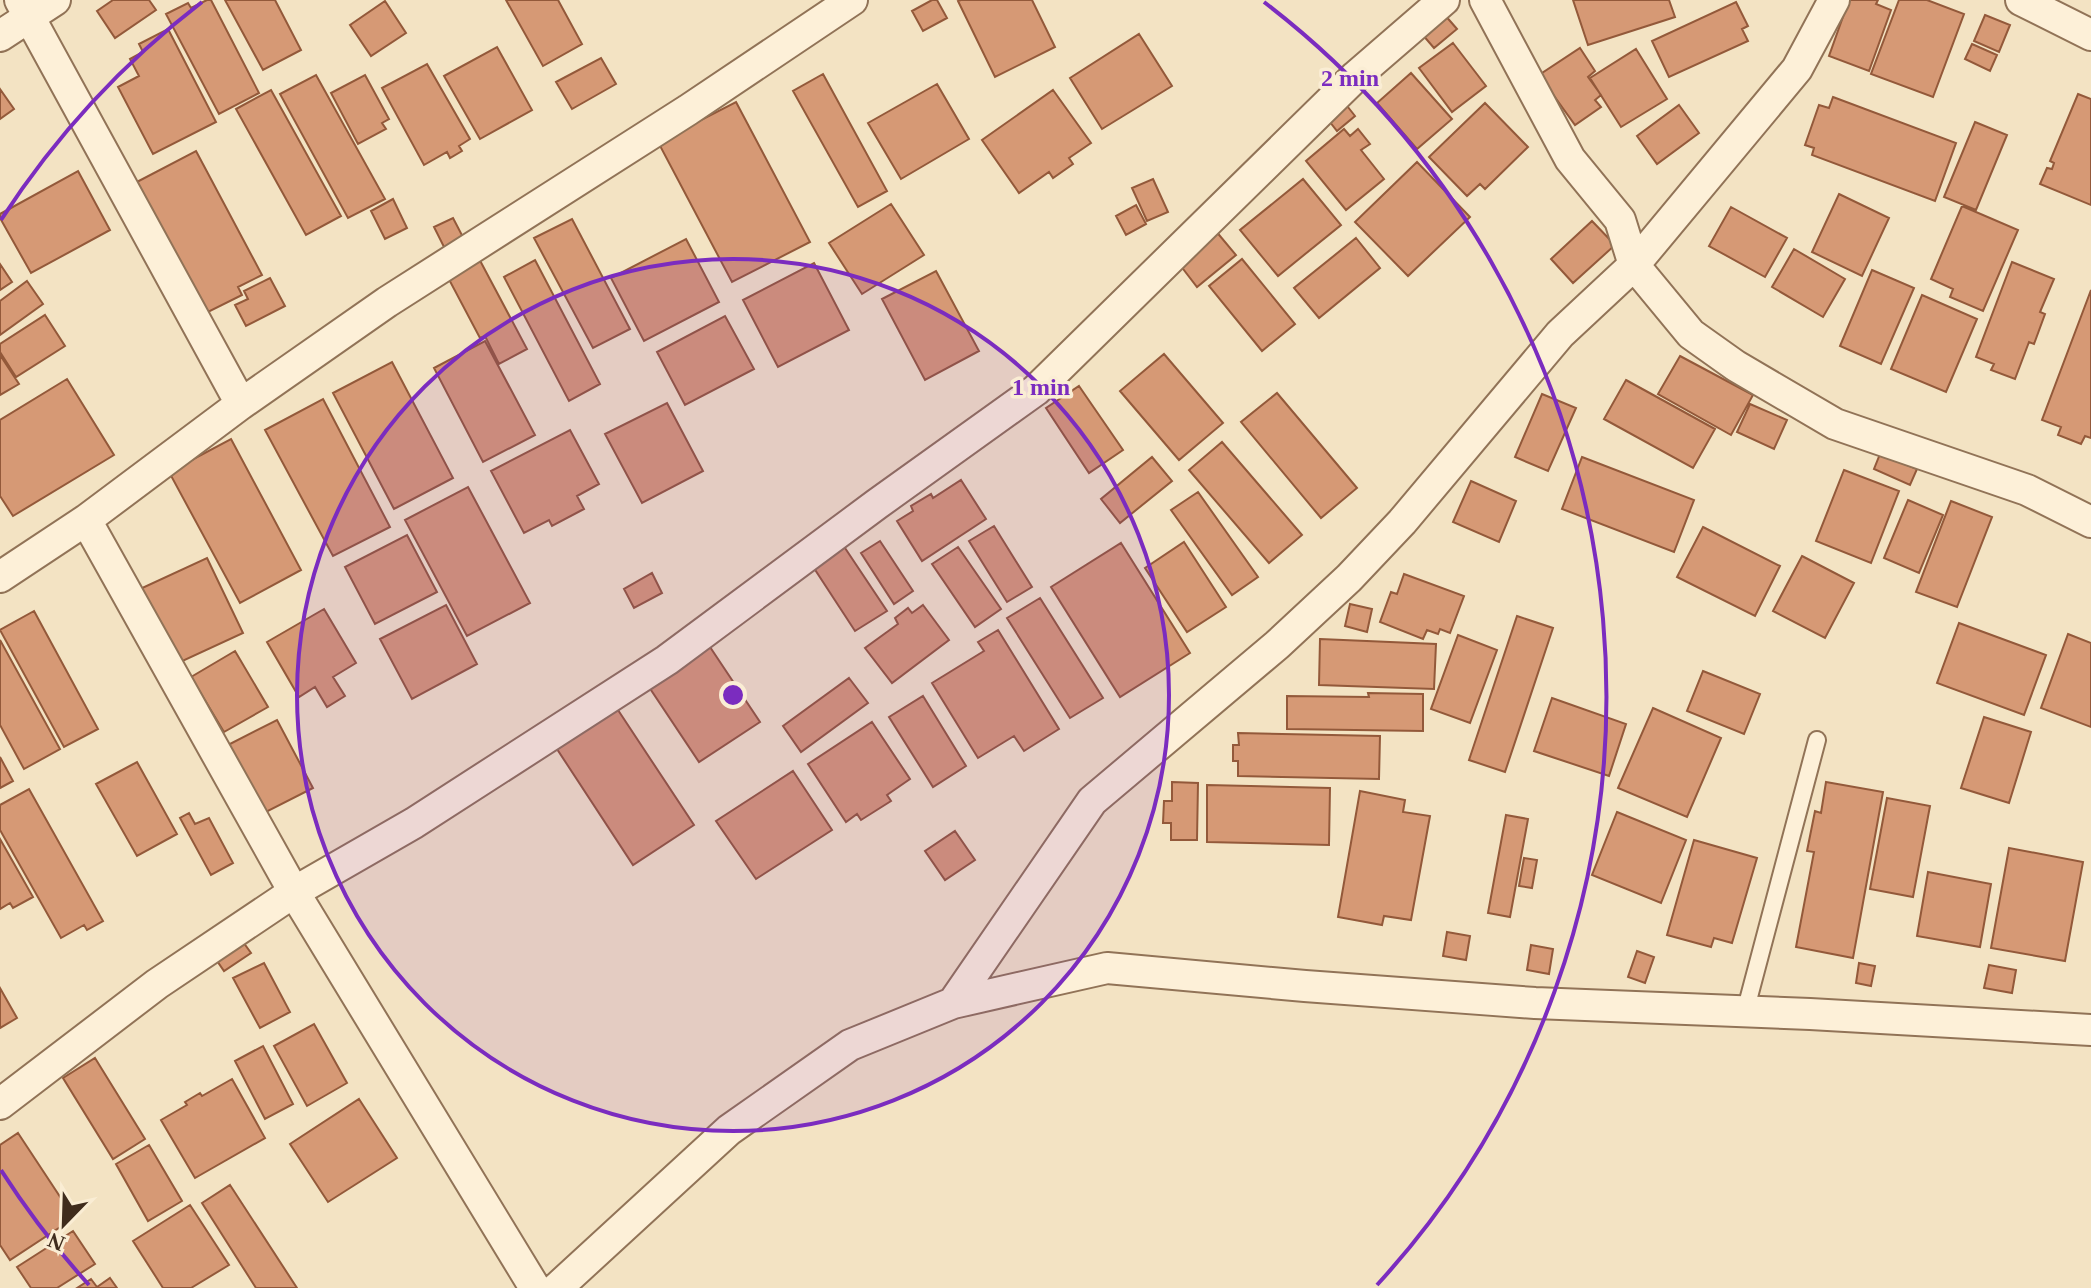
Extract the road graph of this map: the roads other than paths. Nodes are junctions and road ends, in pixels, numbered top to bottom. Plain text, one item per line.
1 (55, 0) edge
2 (852, 0) edge
3 (1444, 0) edge
4 (1485, 0) edge
5 (1834, 0) edge
6 (2021, 0) edge
7 (25, 8) edge
8 (2091, 35) edge
9 (0, 36) edge
10 (1634, 265) junction
11 (241, 404) junction
12 (86, 520) junction
13 (2091, 522) edge
14 (0, 577) edge
15 (1817, 740) dead end
16 (294, 892) junction
17 (953, 1003) junction
18 (1745, 1012) junction
19 (2091, 1030) edge
20 (0, 1104) edge
21 (535, 1288) edge
22 (557, 1288) edge

1 - 7 street
2 - 11 street
3 - 16 street
4 - 10 street
5 - 10 street
6 - 8 street
7 - 9 street
7 - 11 street
10 - 13 street
10 - 17 street
11 - 12 street
12 - 14 street
12 - 16 street
15 - 18 lane
16 - 20 street
16 - 21 street
17 - 18 street
17 - 22 street
18 - 19 street

